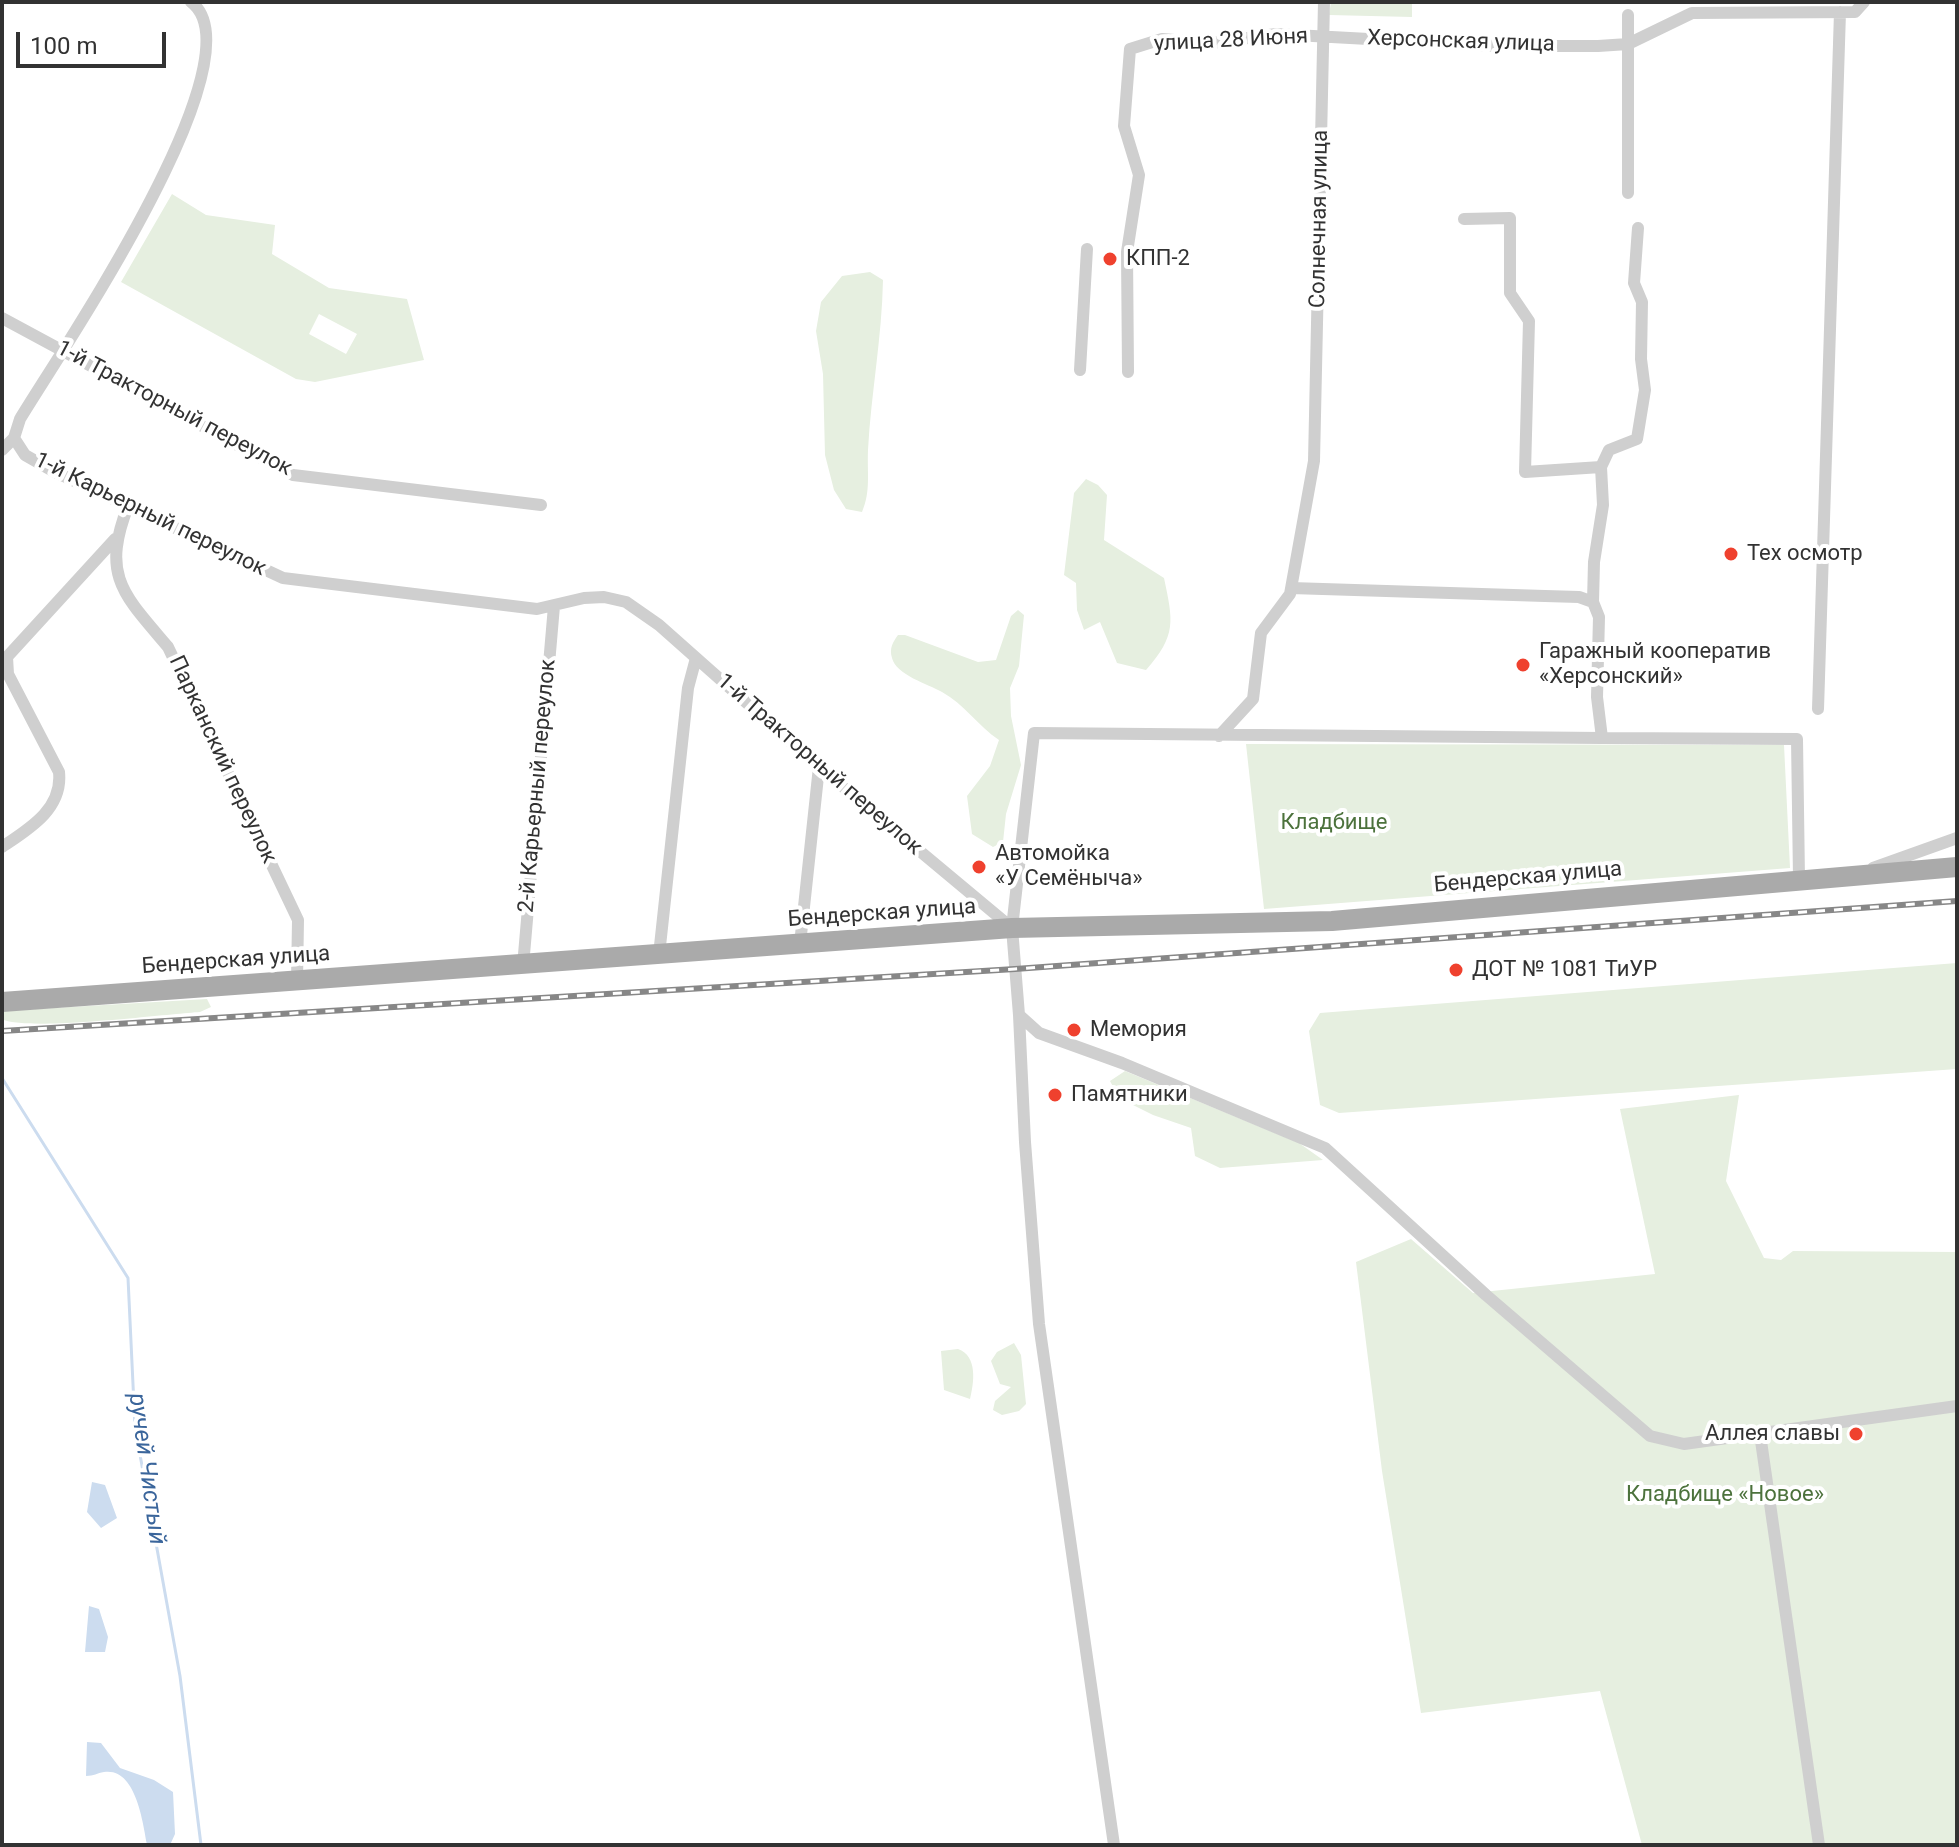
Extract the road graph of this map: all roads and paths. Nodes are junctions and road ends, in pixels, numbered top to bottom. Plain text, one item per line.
1 (191, 2) edge
2 (1324, 2) edge
3 (1864, 2) edge
4 (203, 8) edge
5 (1840, 12) junction
6 (1628, 15) dead end
7 (1323, 37) junction
8 (1628, 44) junction
9 (1628, 193) dead end
10 (1464, 219) dead end
11 (1638, 228) dead end
12 (1087, 249) dead end
13 (2, 318) edge
14 (62, 349) junction
15 (1080, 370) dead end
16 (1128, 372) dead end
17 (14, 438) junction
18 (2, 449) edge
19 (1601, 467) junction
20 (541, 505) dead end
21 (128, 506) junction
22 (115, 539) junction
23 (1291, 588) junction
24 (626, 602) joint
25 (1593, 602) junction
26 (554, 606) junction
27 (696, 658) junction
28 (1818, 709) dead end
29 (1219, 736) junction
30 (1602, 738) junction
31 (819, 767) junction
32 (1957, 838) edge
33 (2, 847) edge
34 (1957, 867) edge
35 (1853, 876) junction
36 (1799, 879) junction
37 (1012, 928) junction
38 (800, 944) junction
39 (659, 955) junction
40 (523, 966) junction
41 (297, 981) junction
42 (2, 1002) edge
43 (1019, 1015) junction
44 (1957, 1406) edge
45 (1760, 1434) junction
46 (1114, 1845) edge
47 (1819, 1845) edge

1 - 4 street
2 - 7 street, Солнечная улица
3 - 5 street
4 - 14 street
5 - 8 street
5 - 28 street
6 - 8 street
7 - 8 street, Херсонская улица
7 - 16 street, улица 28 Июня
7 - 23 street, Солнечная улица
8 - 9 street
10 - 19 street
11 - 19 street
12 - 15 street
13 - 14 street, 1-й Тракторный переулок
14 - 17 street
14 - 20 street, 1-й Тракторный переулок
17 - 18 street
17 - 21 street, 1-й Карьерный переулок
19 - 25 street
21 - 22 street, Парканский переулок
21 - 26 street, 1-й Карьерный переулок
22 - 33 street
22 - 41 street, Парканский переулок
23 - 25 street
23 - 29 street
24 - 26 street, 1-й Карьерный переулок
24 - 27 street, 1-й Тракторный переулок
25 - 30 street
26 - 40 street, 2-й Карьерный переулок
27 - 31 street, 1-й Тракторный переулок
27 - 39 street
29 - 30 street
29 - 37 street
30 - 36 street
31 - 37 street, 1-й Тракторный переулок
31 - 38 street
32 - 35 street
34 - 35 main road, Бендерская улица
35 - 36 main road, Бендерская улица
36 - 37 main road, Бендерская улица
37 - 38 main road, Бендерская улица
37 - 43 street
38 - 39 main road, Бендерская улица
39 - 40 main road, Бендерская улица
40 - 41 main road, Бендерская улица
41 - 42 main road, Бендерская улица
43 - 45 street
43 - 46 street
44 - 45 street
45 - 47 street

